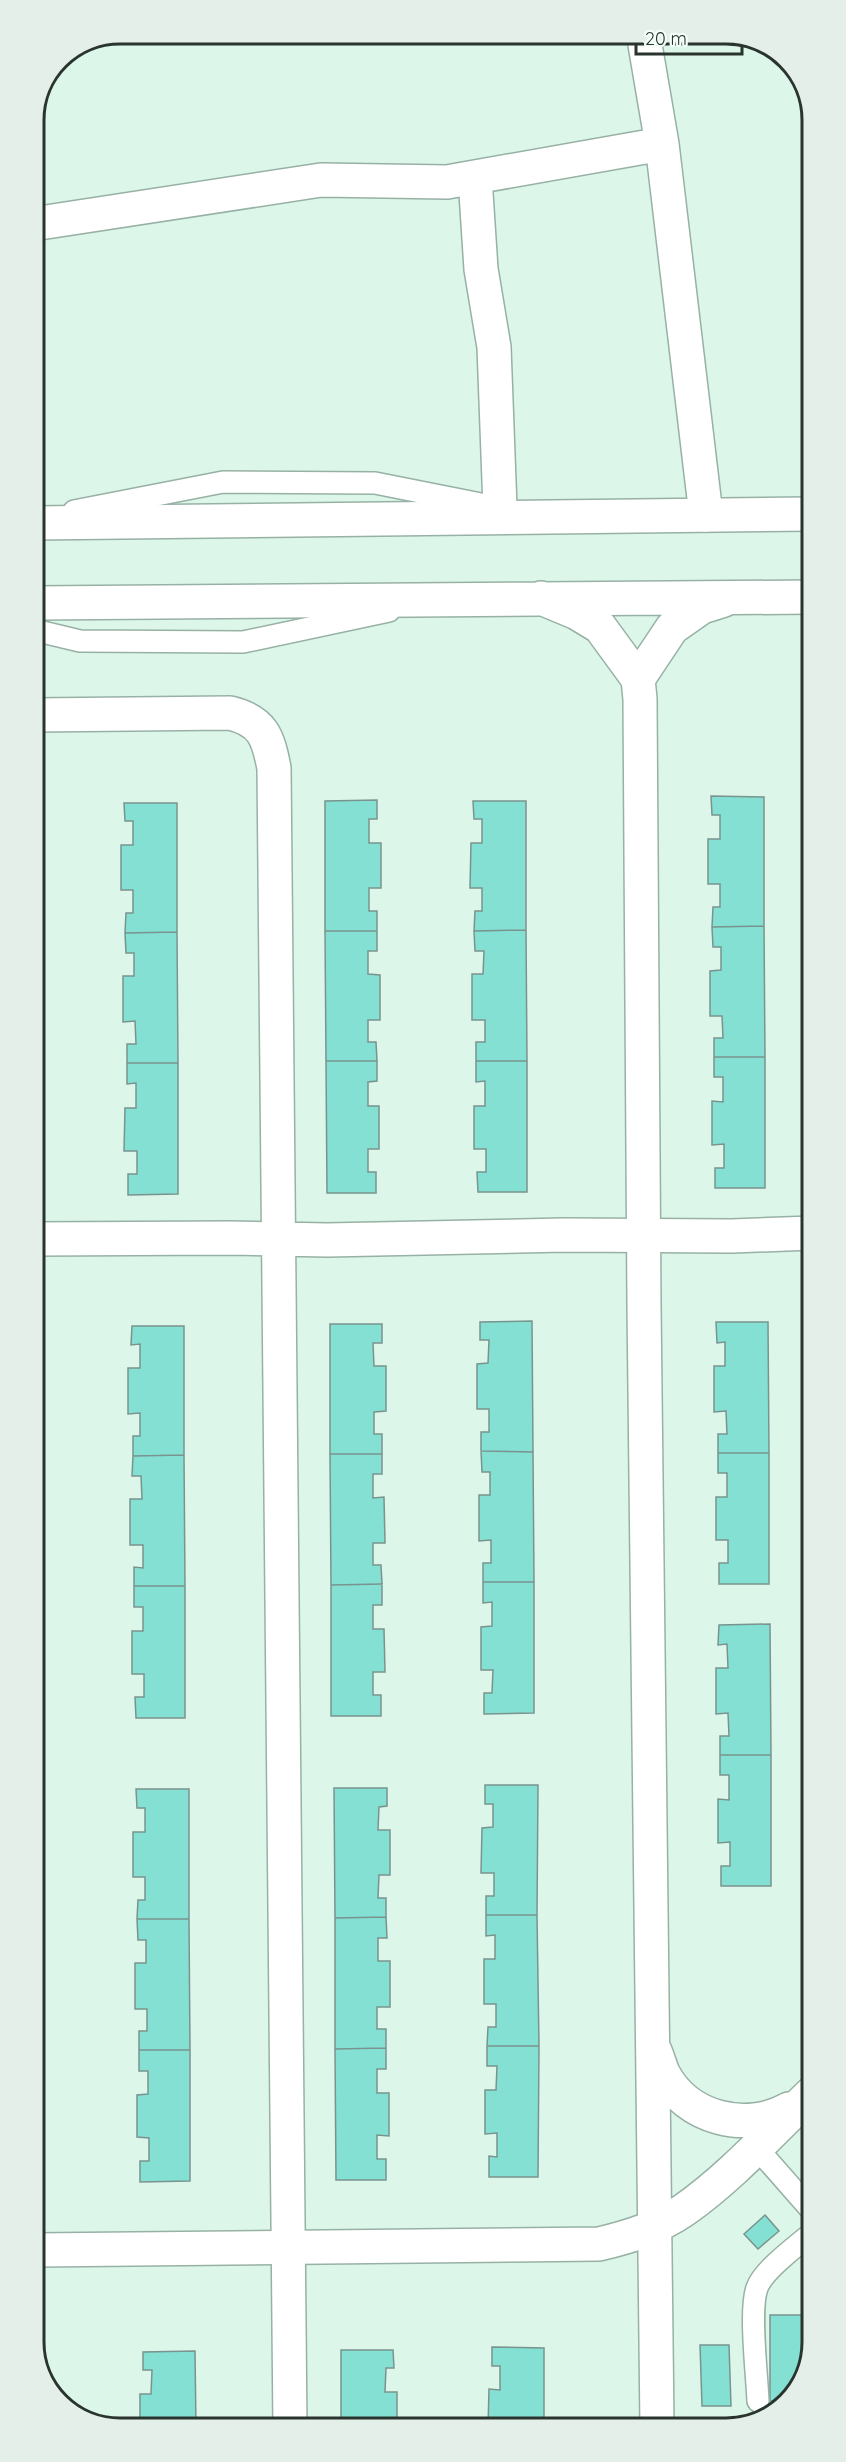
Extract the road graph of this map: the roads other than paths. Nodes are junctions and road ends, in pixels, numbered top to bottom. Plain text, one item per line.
1 (645, 44) edge
2 (662, 144) junction
3 (475, 178) junction
4 (43, 222) edge
5 (500, 508) junction
6 (802, 514) edge
7 (706, 515) junction
8 (547, 517) junction
9 (43, 519) edge
10 (43, 521) edge
11 (734, 597) junction
12 (802, 597) edge
13 (541, 598) junction
14 (450, 599) junction
15 (43, 603) edge
16 (43, 632) edge
17 (638, 679) junction
18 (43, 715) edge
19 (802, 1233) edge
20 (645, 1236) junction
21 (43, 1239) edge
22 (278, 1239) junction
23 (653, 2047) junction
24 (802, 2100) edge
25 (802, 2102) edge
26 (755, 2146) junction
27 (802, 2199) edge
28 (655, 2226) junction
29 (802, 2242) edge
30 (288, 2249) junction
31 (43, 2250) edge
32 (758, 2400) dead end
33 (290, 2418) edge
34 (657, 2418) edge

1 - 2 street
2 - 3 street
2 - 7 street
3 - 4 street
3 - 5 street
5 - 8 lane
5 - 9 lane
6 - 7 street
7 - 8 street
8 - 10 street
11 - 12 street
11 - 13 street
11 - 17 street
13 - 14 street
13 - 17 street
14 - 15 street
14 - 16 lane
17 - 20 street
18 - 22 street
19 - 20 street
20 - 22 street
20 - 23 street
21 - 22 street
22 - 30 street
23 - 24 street
23 - 28 street
25 - 26 street
26 - 27 lane
26 - 28 street
28 - 30 street
28 - 34 street
29 - 32 lane
30 - 31 street
30 - 33 street

